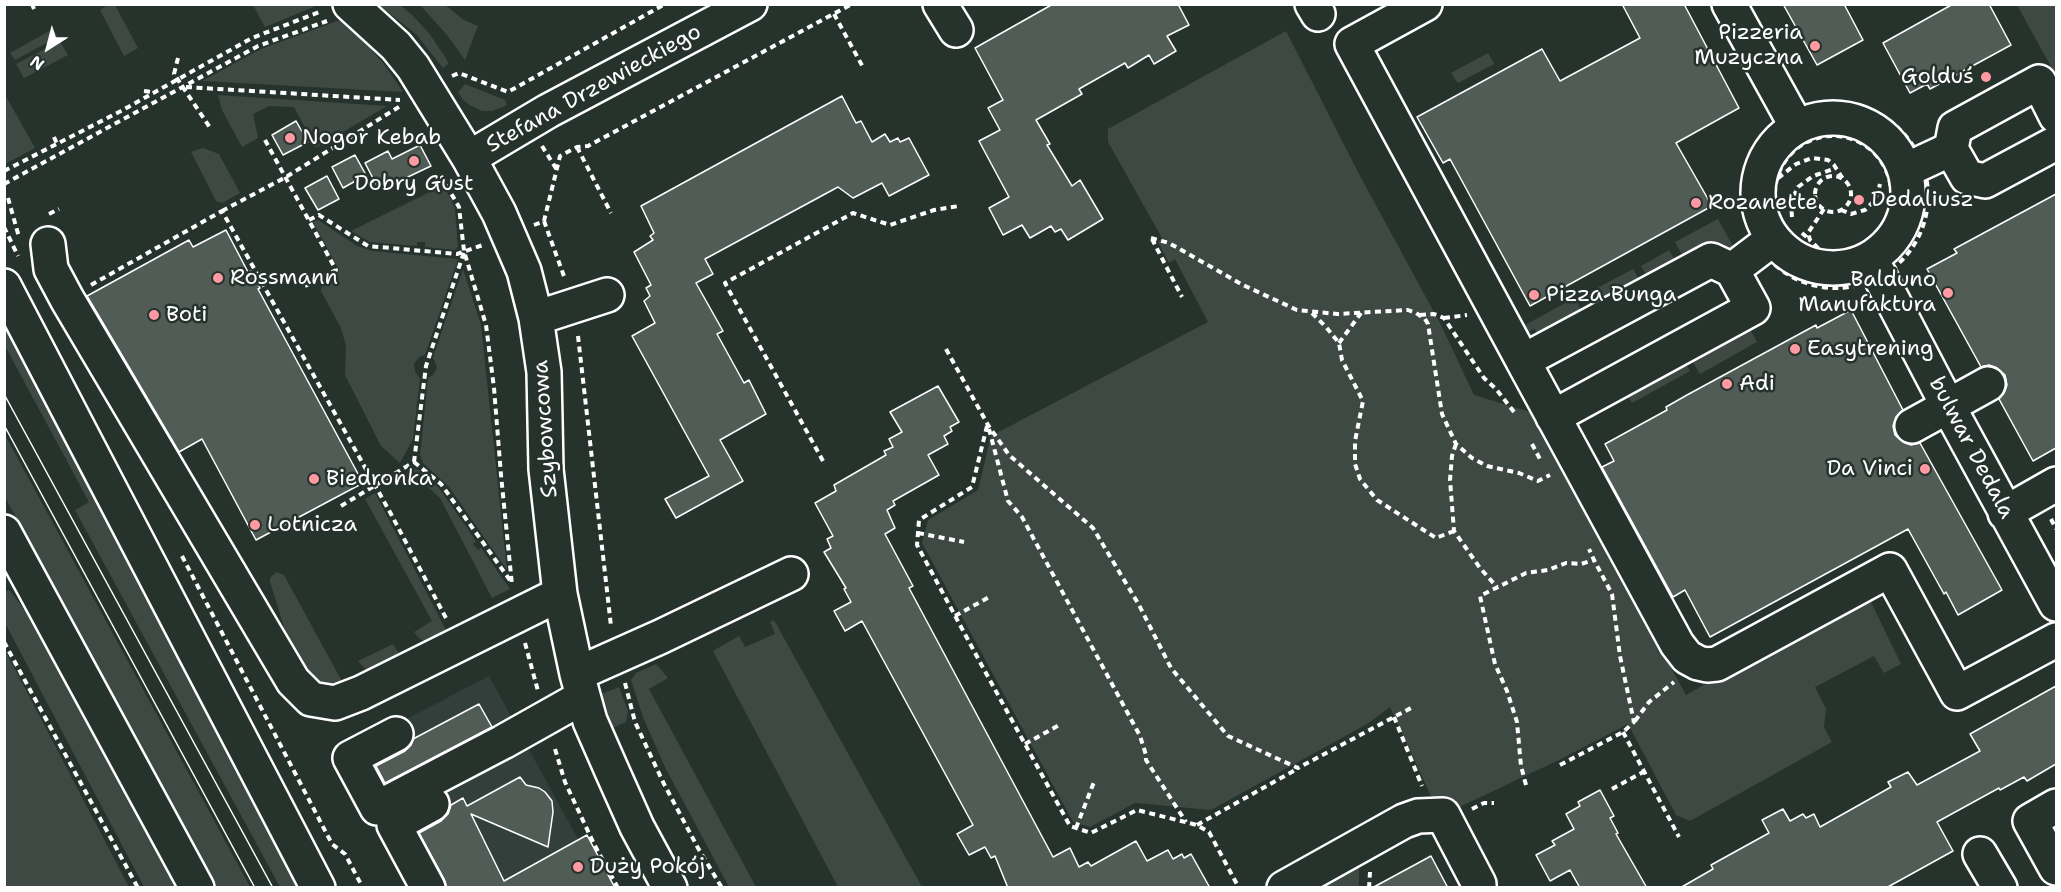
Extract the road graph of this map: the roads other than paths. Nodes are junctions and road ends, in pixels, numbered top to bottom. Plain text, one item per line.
1 (750, 4) edge
2 (1425, 4) edge
3 (1729, 4) edge
4 (337, 11) edge
5 (2056, 116) edge
6 (1793, 121) junction
7 (2056, 142) edge
8 (469, 158) junction
9 (1926, 161) junction
10 (1782, 236) junction
11 (48, 244) dead end
12 (1852, 268) junction
13 (1732, 270) junction
14 (4, 286) edge
15 (607, 296) dead end
16 (536, 318) junction
17 (1523, 361) junction
18 (1988, 384) dead end
19 (1948, 406) junction
20 (1912, 426) dead end
21 (1541, 427) junction
22 (2056, 484) edge
23 (2006, 513) junction
24 (4, 532) edge
25 (791, 574) dead end
26 (560, 594) junction
27 (2056, 604) edge
28 (2056, 640) edge
29 (583, 697) junction
30 (396, 734) dead end
31 (2056, 806) edge
32 (1980, 855) dead end
33 (2056, 868) edge
34 (197, 888) edge
35 (318, 888) edge
36 (428, 888) edge
37 (670, 888) edge
38 (1284, 888) edge
39 (1479, 888) edge
40 (2000, 888) edge

1 - 8 street, Stefana Drzewieckiego
2 - 17 street
3 - 6 street
4 - 8 street, Szybowcowa
5 - 9 street
6 - 9 street
6 - 10 street
7 - 9 street
8 - 16 street, Szybowcowa
9 - 12 street
10 - 12 street
10 - 13 street
11 - 26 street
12 - 19 street, bulwar Dedala
13 - 17 street
13 - 21 street
14 - 35 street
15 - 16 street
16 - 26 street, Szybowcowa
17 - 21 street
18 - 19 street
19 - 20 street
19 - 23 street, bulwar Dedala
21 - 28 street
22 - 23 street
23 - 27 street, bulwar Dedala
24 - 34 street
25 - 29 street
26 - 29 street, Szybowcowa
29 - 30 street
29 - 36 street
29 - 37 street, Szybowcowa
31 - 33 street
32 - 40 street
38 - 39 street

